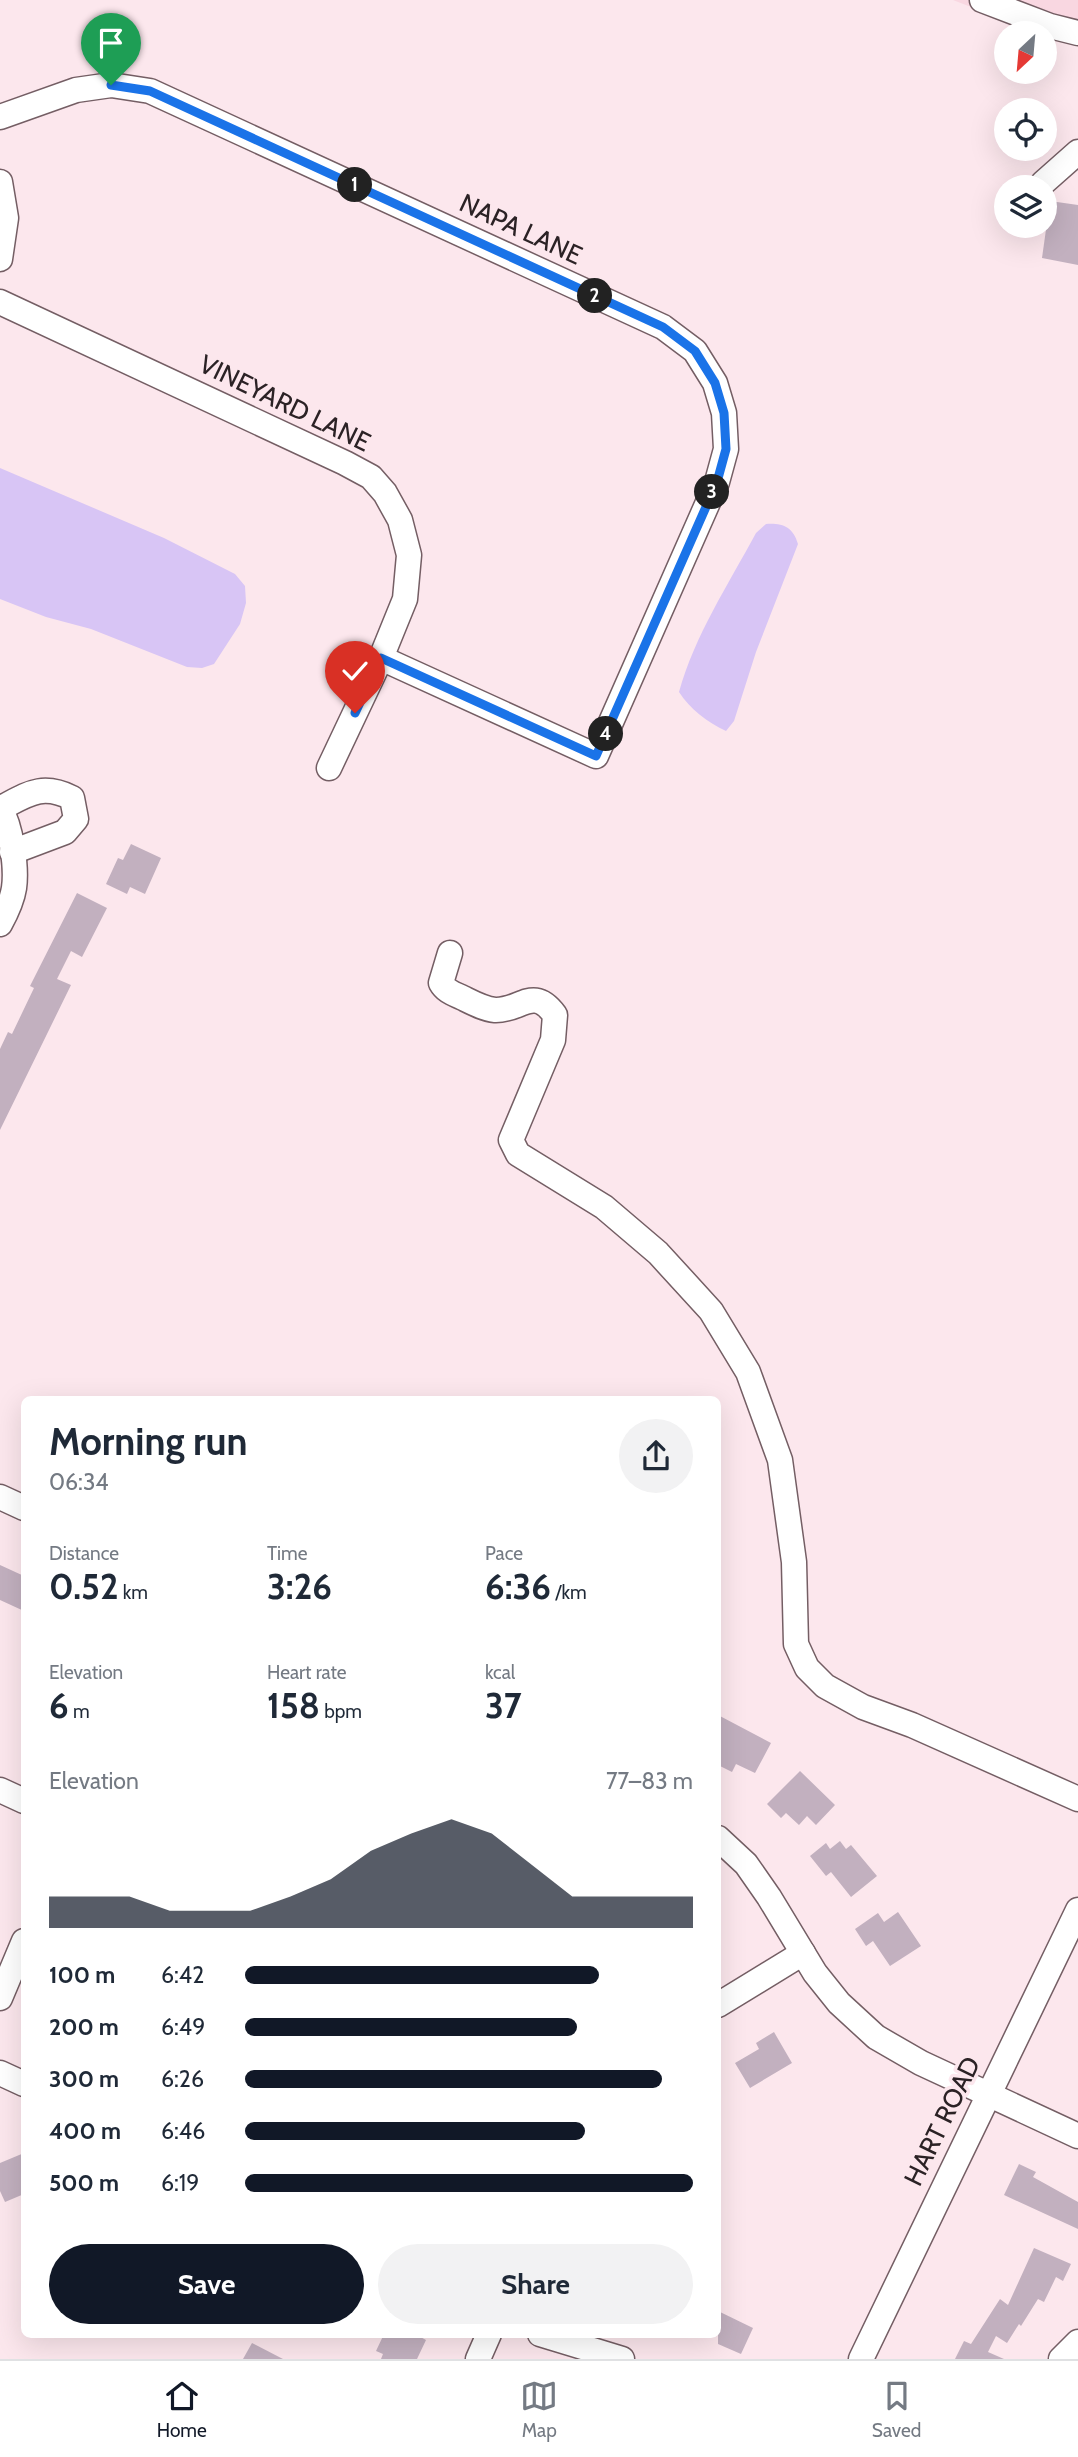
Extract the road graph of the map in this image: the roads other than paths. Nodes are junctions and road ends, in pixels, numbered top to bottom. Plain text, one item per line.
1 (982, 0) edge
2 (1078, 33) edge
3 (0, 117) edge
4 (1078, 152) edge
5 (1052, 175) edge
6 (0, 182) edge
7 (0, 259) edge
8 (0, 302) edge
9 (381, 658) junction
10 (329, 768) dead end
11 (3, 813) edge
12 (12, 852) junction
13 (0, 924) edge
14 (450, 953) dead end
15 (0, 1497) edge
16 (21, 1507) edge
17 (0, 1790) edge
18 (1078, 1799) edge
19 (21, 1800) edge
20 (721, 1841) edge
21 (1078, 1910) edge
22 (21, 1948) edge
23 (803, 1953) junction
24 (0, 1998) edge
25 (721, 2003) edge
26 (0, 2073) edge
27 (21, 2083) edge
28 (988, 2094) junction
29 (1078, 2136) edge
30 (487, 2338) edge
31 (553, 2338) edge
32 (1078, 2342) edge
33 (478, 2359) edge
34 (622, 2359) edge
35 (861, 2359) edge
36 (1061, 2359) edge

1 - 2 street
3 - 9 street, NAPA LANE
4 - 5 street
6 - 7 street
8 - 9 street, VINEYARD LANE
9 - 10 street, VINEYARD LANE
11 - 12 street
11 - 12 street
12 - 13 street
14 - 18 street
15 - 16 street
17 - 19 street
20 - 23 street
21 - 28 street, HART ROAD
22 - 24 street
23 - 25 street
23 - 28 street
26 - 27 street
28 - 29 street
28 - 35 street, HART ROAD
30 - 33 street
31 - 34 street
32 - 36 street

